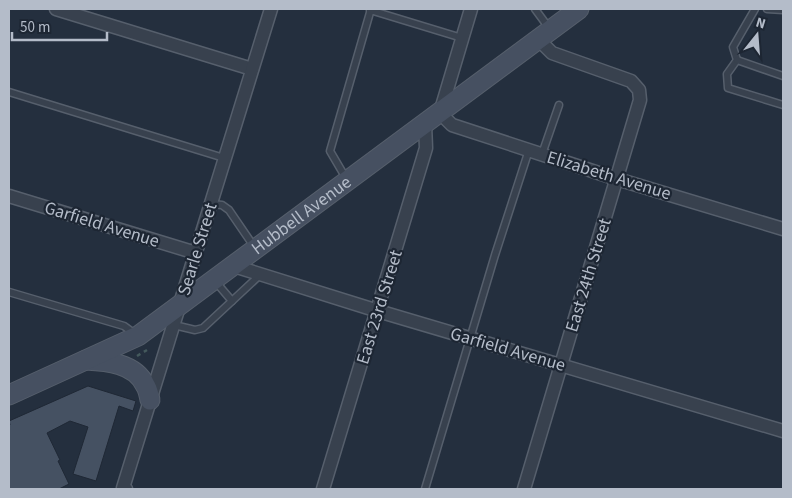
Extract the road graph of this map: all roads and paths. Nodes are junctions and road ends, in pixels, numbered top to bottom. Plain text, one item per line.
1 (56, 9) edge
2 (270, 9) edge
3 (471, 9) edge
4 (535, 9) edge
5 (579, 9) edge
6 (755, 9) edge
7 (767, 9) edge
8 (370, 10) edge
9 (783, 10) edge
10 (544, 34) junction
11 (462, 38) junction
12 (737, 60) junction
13 (252, 68) junction
14 (783, 76) edge
15 (9, 92) edge
16 (559, 105) dead end
17 (783, 105) edge
18 (440, 113) junction
19 (425, 124) junction
20 (529, 150) junction
21 (542, 154) junction
22 (224, 158) junction
23 (618, 179) junction
24 (348, 181) junction
25 (9, 196) edge
26 (210, 204) junction
27 (783, 229) edge
28 (256, 249) junction
29 (196, 253) junction
30 (234, 266) junction
31 (261, 274) junction
32 (214, 280) junction
33 (9, 292) edge
34 (232, 301) junction
35 (180, 305) junction
36 (378, 310) junction
37 (174, 325) junction
38 (470, 338) junction
39 (145, 341) junction
40 (131, 359) dead end
41 (86, 360) junction
42 (561, 365) junction
43 (9, 395) edge
44 (150, 400) junction
45 (783, 431) edge
46 (124, 489) edge
47 (323, 489) edge
48 (425, 489) edge
49 (524, 489) edge

1 - 13 street
2 - 13 street, Searle Street
3 - 11 street
4 - 10 lane
5 - 10 main road, Hubbell Avenue
6 - 12 lane
7 - 9 lane
8 - 11 lane
8 - 24 lane
10 - 18 main road, Hubbell Avenue
10 - 23 street, East 24th Street
11 - 18 street
12 - 14 lane
12 - 17 lane
13 - 22 street, Searle Street
15 - 22 lane
16 - 21 lane
18 - 19 main road, Hubbell Avenue
18 - 20 street, Elizabeth Avenue
19 - 24 main road, Hubbell Avenue
19 - 36 street, East 23rd Street
20 - 21 street, Elizabeth Avenue
20 - 38 lane
21 - 23 street, Elizabeth Avenue
22 - 26 street, Searle Street
23 - 27 street, Elizabeth Avenue
23 - 42 street, East 24th Street
24 - 28 main road, Hubbell Avenue
25 - 29 street, Garfield Avenue
26 - 28 lane
26 - 29 street, Searle Street
28 - 30 main road, Hubbell Avenue
29 - 35 street, Searle Street
30 - 31 street, Garfield Avenue
30 - 32 main road, Hubbell Avenue
31 - 34 lane
31 - 36 street, Garfield Avenue
32 - 34 lane
32 - 35 main road, Hubbell Avenue
33 - 39 lane
34 - 37 lane
35 - 37 street, Searle Street
35 - 39 main road, Hubbell Avenue
36 - 38 street, Garfield Avenue
36 - 47 street, East 23rd Street
37 - 44 street, Searle Street
38 - 42 street, Garfield Avenue
38 - 48 lane
39 - 40 path
39 - 41 main road, Hubbell Avenue
41 - 43 main road, Hubbell Avenue
41 - 44 main road
42 - 45 street, Garfield Avenue
42 - 49 street, East 24th Street
44 - 46 street, Searle Street

